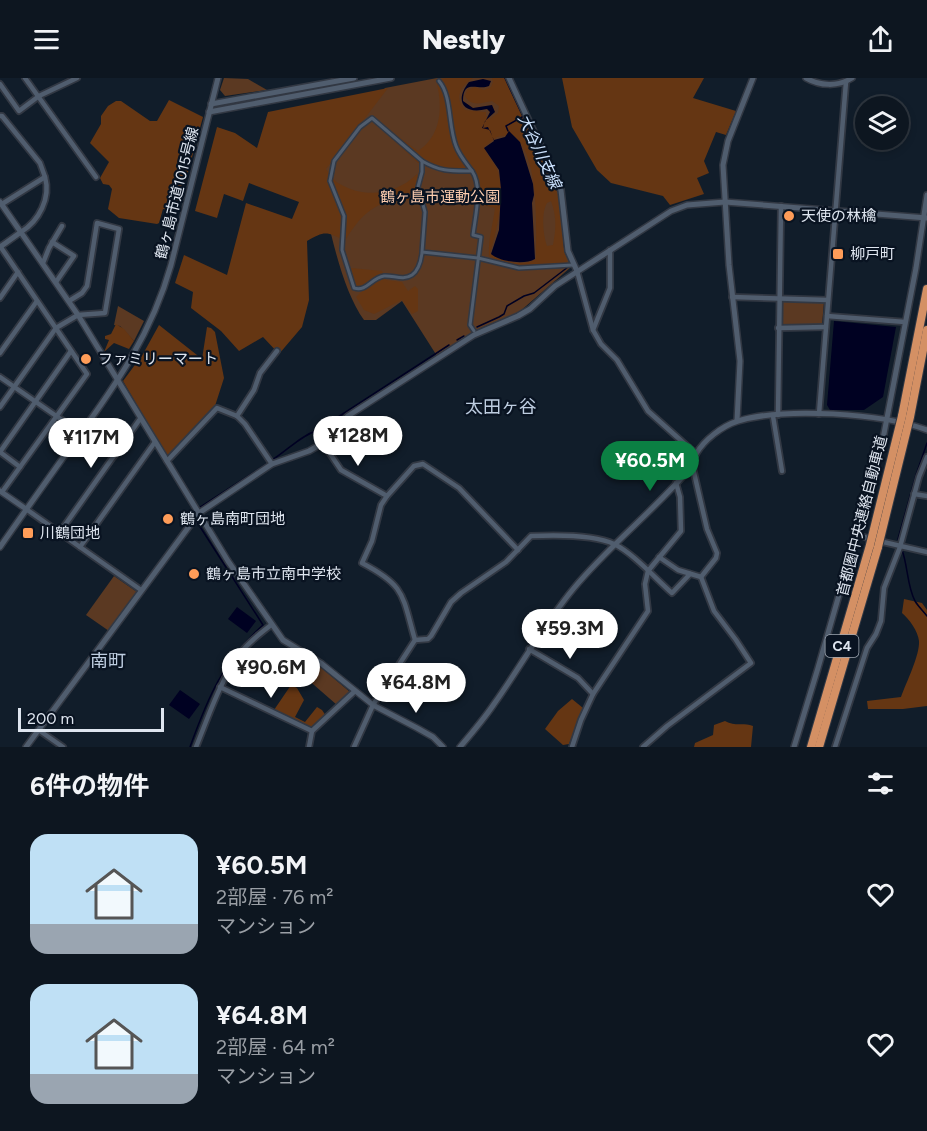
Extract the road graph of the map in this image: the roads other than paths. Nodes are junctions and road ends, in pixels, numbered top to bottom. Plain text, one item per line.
1 (25, 78) edge
2 (77, 78) edge
3 (218, 78) edge
4 (354, 78) edge
5 (391, 78) edge
6 (509, 78) edge
7 (753, 78) edge
8 (806, 78) edge
9 (849, 80) edge
10 (440, 81) dead end
11 (0, 84) edge
12 (39, 96) junction
13 (211, 104) junction
14 (209, 112) junction
15 (0, 116) edge
16 (422, 161) junction
17 (472, 171) junction
18 (45, 177) junction
19 (96, 177) dead end
20 (927, 195) edge
21 (725, 202) junction
22 (1, 203) edge
23 (781, 206) junction
24 (836, 211) junction
25 (926, 218) edge
26 (62, 226) dead end
27 (21, 232) junction
28 (52, 242) junction
29 (0, 247) edge
30 (610, 250) junction
31 (422, 252) junction
32 (478, 258) junction
33 (43, 263) junction
34 (573, 265) junction
35 (577, 271) junction
36 (18, 272) junction
37 (56, 282) junction
38 (927, 289) edge
39 (732, 297) junction
40 (0, 298) edge
41 (779, 298) junction
42 (828, 300) junction
43 (37, 301) junction
44 (69, 301) junction
45 (78, 315) junction
46 (827, 316) junction
47 (906, 322) junction
48 (778, 327) junction
49 (826, 327) junction
50 (56, 328) junction
51 (593, 330) junction
52 (927, 330) edge
53 (474, 331) dead end
54 (71, 351) junction
55 (278, 351) dead end
56 (0, 353) edge
57 (0, 377) edge
58 (118, 381) junction
59 (14, 386) junction
60 (35, 401) junction
61 (0, 406) edge
62 (819, 414) junction
63 (775, 415) junction
64 (56, 416) junction
65 (237, 416) junction
66 (906, 417) junction
67 (140, 418) junction
68 (886, 418) junction
69 (737, 421) junction
70 (927, 430) edge
71 (81, 433) junction
72 (155, 442) junction
73 (323, 443) junction
74 (0, 452) edge
75 (696, 454) junction
76 (114, 456) junction
77 (927, 457) edge
78 (166, 461) junction
79 (272, 464) junction
80 (693, 464) junction
81 (20, 467) junction
82 (782, 471) dead end
83 (676, 483) junction
84 (1, 491) edge
85 (914, 494) junction
86 (387, 496) junction
87 (927, 496) edge
88 (26, 509) junction
89 (196, 517) junction
90 (60, 532) junction
91 (857, 535) junction
92 (614, 544) junction
93 (874, 546) junction
94 (0, 547) edge
95 (80, 547) junction
96 (900, 547) junction
97 (518, 550) junction
98 (927, 552) edge
99 (659, 557) junction
100 (648, 571) junction
101 (690, 574) junction
102 (701, 577) junction
103 (141, 590) junction
104 (271, 625) junction
105 (415, 640) junction
106 (529, 649) junction
107 (220, 687) junction
108 (355, 691) junction
109 (594, 694) junction
110 (373, 705) junction
111 (40, 731) junction
112 (312, 731) junction
113 (26, 747) edge
114 (62, 747) edge
115 (196, 747) edge
116 (309, 747) edge
117 (354, 747) edge
118 (443, 747) edge
119 (460, 747) edge
120 (572, 747) edge
121 (643, 747) edge
122 (794, 747) edge
123 (811, 747) edge
124 (819, 747) edge
125 (835, 747) edge

1 - 12 street
2 - 12 street
3 - 13 street
4 - 13 street
5 - 14 street, 鶴ヶ島市道1015号線
6 - 34 street
7 - 21 street
8 - 9 street
9 - 24 street
10 - 17 street
11 - 12 street
12 - 19 street
13 - 14 street
14 - 58 street, 鶴ヶ島市道1015号線
15 - 18 street
16 - 17 street
16 - 31 street
16 - 31 street
17 - 32 street
18 - 22 street
18 - 27 street
20 - 25 street
21 - 23 street
21 - 30 street
21 - 39 street
22 - 27 street
23 - 24 street
23 - 41 street
24 - 25 street
24 - 42 street
25 - 47 street
26 - 28 street
27 - 29 street
27 - 33 street
28 - 33 street
28 - 37 street
29 - 36 street
30 - 35 street
30 - 51 street
31 - 32 street
32 - 34 street
32 - 53 street
33 - 37 street
34 - 35 street
35 - 51 street
35 - 73 street
36 - 40 street
36 - 43 street
37 - 44 street
38 - 66 highway, 首都圏中央連絡自動車道 / C4
39 - 41 street
39 - 69 street
41 - 42 street
41 - 48 street
42 - 46 street
43 - 50 street
43 - 56 street
44 - 45 street
44 - 45 street
45 - 50 street
45 - 58 street
46 - 47 street
46 - 49 street
47 - 68 street
48 - 49 street
48 - 63 street
49 - 62 street
50 - 54 street
50 - 59 street
51 - 75 street
52 - 66 highway, 首都圏中央連絡自動車道 / C4
54 - 60 street
54 - 64 street
55 - 65 street
57 - 59 street
58 - 67 street
58 - 71 street, 鶴ヶ島市道1015号線
59 - 60 street
59 - 61 street
60 - 64 street
60 - 74 street
62 - 63 street
62 - 68 street
63 - 69 street
63 - 82 street
64 - 71 street
64 - 81 street
65 - 78 street
65 - 79 street
66 - 93 highway, 首都圏中央連絡自動車道 / C4, bridge
67 - 72 street
67 - 76 street
68 - 70 street
68 - 91 street
69 - 75 street
71 - 76 street
71 - 88 street, 鶴ヶ島市道1015号線
72 - 78 street
72 - 95 street
73 - 79 street
73 - 86 street
74 - 81 street
75 - 80 street
76 - 90 street
77 - 85 street
78 - 89 street
79 - 89 street
80 - 83 street
80 - 102 street
81 - 84 street
83 - 92 street
83 - 99 street
84 - 88 street
85 - 87 street
85 - 96 street
86 - 97 street
86 - 105 street
88 - 90 street
88 - 94 street, 鶴ヶ島市道1015号線
89 - 103 street
89 - 104 street
90 - 95 street
91 - 96 street
91 - 122 street
92 - 97 street
92 - 100 street
92 - 106 street
93 - 123 highway, 首都圏中央連絡自動車道 / C4
93 - 124 highway, 首都圏中央連絡自動車道 / C4
95 - 103 street
96 - 98 street
96 - 125 street
97 - 105 street
99 - 100 street
99 - 101 street
100 - 101 street
100 - 109 street
101 - 102 street
102 - 121 street
103 - 111 street
104 - 107 street
104 - 108 street
105 - 110 street
106 - 109 street
106 - 119 street
107 - 112 street
107 - 115 street
108 - 110 street
108 - 112 street
109 - 120 street
110 - 117 street
110 - 118 street
111 - 113 street
111 - 114 street
112 - 116 street

